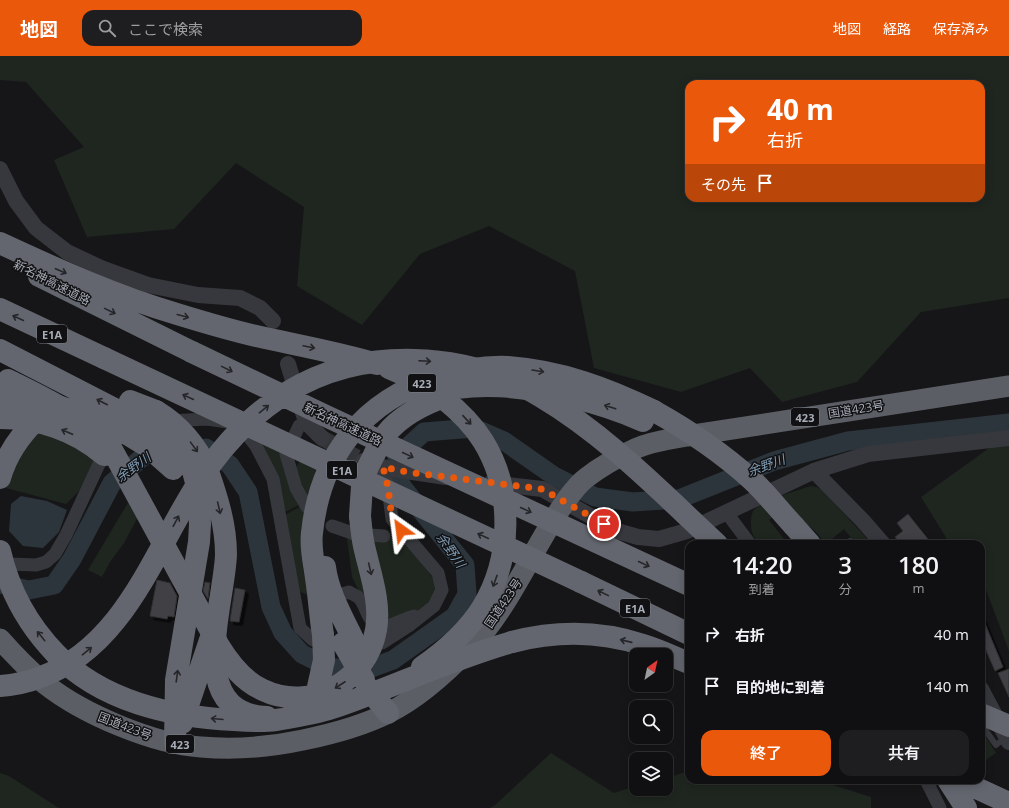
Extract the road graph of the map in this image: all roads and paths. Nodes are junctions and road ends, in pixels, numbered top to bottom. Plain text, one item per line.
1 (0, 169) edge
2 (0, 243) edge
3 (0, 256) edge
4 (0, 310) edge
5 (273, 321) dead end
6 (0, 350) edge
7 (288, 364) dead end
8 (3, 385) edge
9 (497, 386) junction
10 (1009, 386) edge
11 (135, 415) junction
12 (650, 416) junction
13 (39, 417) dead end
14 (0, 418) edge
15 (306, 422) junction
16 (322, 438) tunnel mouth
17 (1009, 438) edge
18 (375, 464) junction
19 (191, 470) junction
20 (814, 470) junction
21 (0, 478) edge
22 (130, 481) junction
23 (564, 503) junction
24 (307, 507) dead end
25 (726, 512) junction
26 (332, 526) dead end
27 (791, 533) edge
28 (384, 536) dead end
29 (714, 540) edge
30 (747, 540) edge
31 (803, 540) edge
32 (880, 540) edge
33 (0, 552) edge
34 (0, 557) edge
35 (316, 578) junction
36 (685, 583) edge
37 (342, 594) dead end
38 (295, 599) junction
39 (310, 604) dead end
40 (422, 615) junction
41 (216, 622) junction
42 (685, 632) edge
43 (0, 639) edge
44 (349, 642) junction
45 (685, 661) edge
46 (378, 685) junction
47 (0, 686) edge
48 (985, 696) edge
49 (388, 713) junction
50 (985, 717) edge
51 (985, 730) edge
52 (1008, 735) edge
53 (175, 743) junction
54 (985, 779) edge
55 (928, 784) edge
56 (951, 784) edge
57 (961, 784) edge
58 (968, 784) edge
59 (1009, 791) edge
60 (1009, 803) edge
61 (940, 808) edge
62 (966, 808) edge
63 (975, 808) edge

1 - 5 street
2 -> 46 highway, bridge
3 -> 36 highway, 新名神高速道路, bridge
42 -> 4 highway, E1A, bridge
11 -> 6 highway
7 - 15 street
8 - 11 highway
8 - 22 highway, bridge
12 -> 9 highway, 423
9 - 18 highway
9 - 44 highway, 423
10 - 23 highway, 国道423号 / 423
11 - 19 highway, bridge
12 - 27 highway, 423
35 -> 12 highway, 423
13 - 21 highway
22 -> 14 highway, bridge
15 - 16 street
15 - 24 street
17 - 20 street
18 -> 22 highway, bridge
18 - 23 street
18 - 40 street
19 -> 41 highway
53 -> 19 highway
20 - 25 street
20 - 32 street
23 - 25 street
23 - 49 highway, 国道423号 / 423
25 - 30 street
26 - 28 street
27 - 31 highway, 423
47 -> 29 highway, bridge
46 -> 33 highway, bridge
34 - 38 street
35 - 41 highway, bridge
35 - 44 highway, 423
37 - 40 street
38 - 39 street
38 - 40 street
41 - 53 highway
43 - 53 highway, 国道423号 / 423
44 - 46 highway, 423, bridge
45 -> 46 highway, bridge
46 - 49 highway, 423
48 - 52 street
49 - 53 highway, 国道423号 / 423
50 - 52 highway, bridge
51 - 52 lane
54 - 59 highway
55 - 61 street
56 - 62 highway
57 - 63 highway
58 - 60 highway

